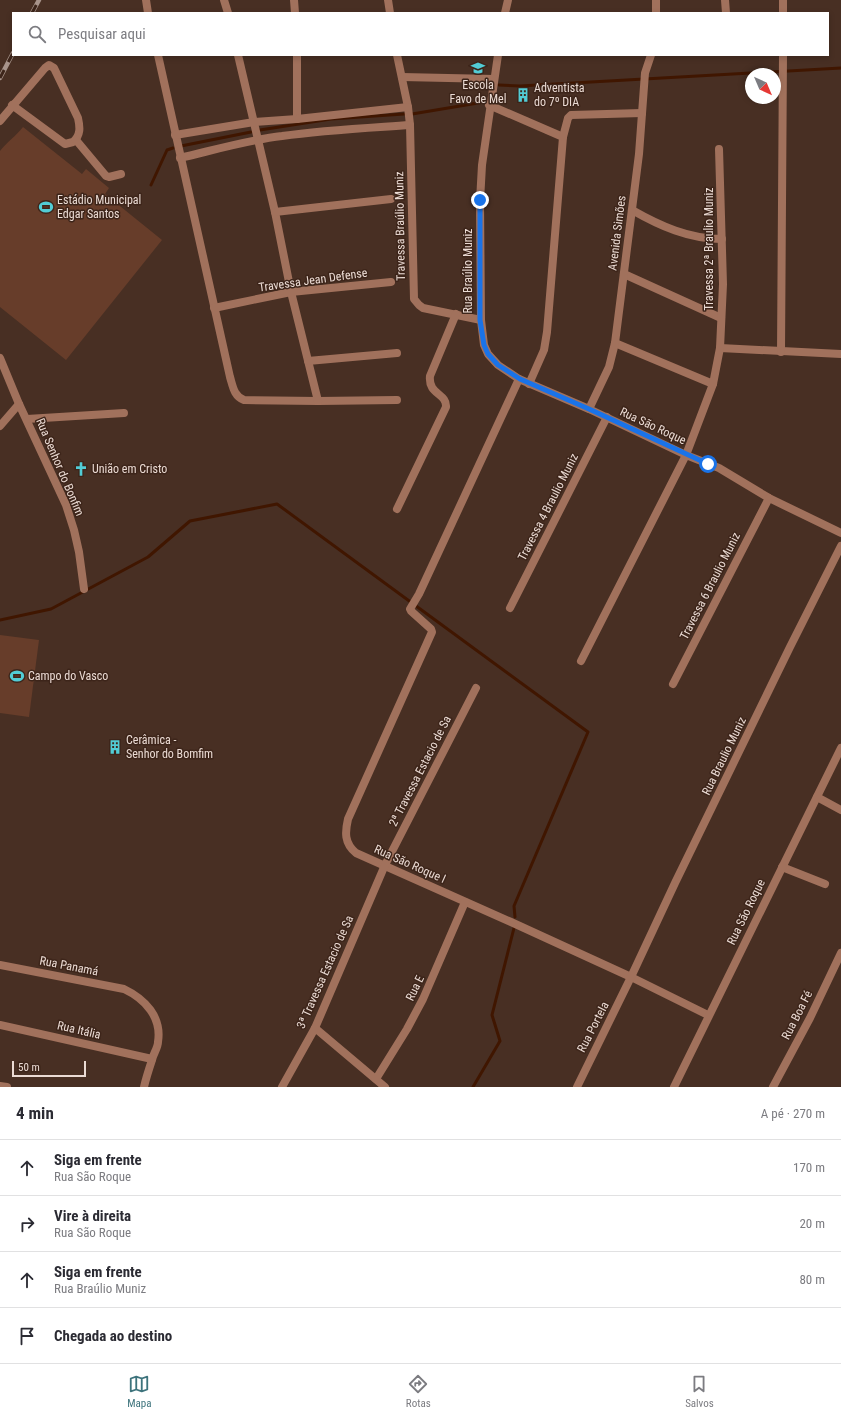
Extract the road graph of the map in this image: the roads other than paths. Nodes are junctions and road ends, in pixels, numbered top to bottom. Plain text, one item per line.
1 (146, 0) edge
2 (224, 0) edge
3 (294, 0) edge
4 (388, 0) edge
5 (508, 0) edge
6 (656, 0) edge
7 (725, 0) edge
8 (783, 0) edge
9 (148, 12) edge
10 (228, 12) edge
11 (295, 12) edge
12 (390, 12) edge
13 (505, 12) edge
14 (656, 12) edge
15 (726, 12) edge
16 (783, 12) edge
17 (158, 56) edge
18 (238, 56) edge
19 (297, 56) edge
20 (397, 56) edge
21 (498, 56) edge
22 (651, 56) edge
23 (783, 56) edge
24 (402, 77) junction
25 (494, 78) junction
26 (12, 105) junction
27 (490, 105) junction
28 (408, 107) junction
29 (642, 114) junction
30 (297, 119) junction
31 (0, 121) edge
32 (254, 122) junction
33 (410, 125) junction
34 (175, 135) junction
35 (563, 137) junction
36 (76, 140) junction
37 (257, 140) junction
38 (719, 149) dead end
39 (180, 158) junction
40 (121, 174) dead end
41 (391, 199) dead end
42 (632, 210) junction
43 (275, 212) junction
44 (722, 239) junction
45 (624, 274) junction
46 (391, 282) dead end
47 (291, 292) junction
48 (214, 308) junction
49 (456, 314) junction
50 (721, 318) junction
51 (480, 320) junction
52 (615, 343) junction
53 (720, 348) junction
54 (781, 352) junction
55 (397, 353) dead end
56 (841, 354) edge
57 (0, 358) edge
58 (308, 360) junction
59 (520, 379) junction
60 (529, 384) junction
61 (713, 384) junction
62 (397, 400) dead end
63 (318, 401) junction
64 (19, 404) junction
65 (589, 409) junction
66 (124, 413) dead end
67 (606, 417) junction
68 (27, 419) junction
69 (0, 426) edge
70 (686, 455) junction
71 (769, 498) junction
72 (397, 509) dead end
73 (841, 533) edge
74 (841, 546) edge
75 (84, 589) dead end
76 (510, 608) dead end
77 (581, 661) dead end
78 (673, 684) dead end
79 (476, 688) dead end
80 (841, 748) edge
81 (817, 797) junction
82 (841, 810) edge
83 (385, 865) junction
84 (782, 867) junction
85 (825, 884) dead end
86 (465, 902) junction
87 (841, 953) edge
88 (0, 965) edge
89 (631, 977) junction
90 (708, 1015) junction
91 (0, 1025) edge
92 (315, 1028) junction
93 (152, 1059) junction
94 (376, 1079) junction
95 (0, 1086) edge
96 (6, 1087) edge
97 (144, 1087) edge
98 (282, 1087) edge
99 (385, 1087) edge
100 (577, 1087) edge
101 (674, 1087) edge
102 (773, 1087) edge

1 - 9 street
2 - 10 street
3 - 11 street
4 - 12 street
5 - 13 street
6 - 14 street
7 - 15 street
8 - 16 street
17 - 34 street
18 - 32 street
19 - 30 street
20 - 24 street, Travessa Braúlio Muniz
21 - 25 street, Rua Braúlio Muniz
22 - 29 street, Avenida Simões
23 - 54 street
24 - 25 street
24 - 28 street, Travessa Braúlio Muniz
25 - 27 street, Rua Braúlio Muniz
26 - 31 street
26 - 36 street
26 - 36 street
27 - 35 street
27 - 51 street, Rua Braúlio Muniz
28 - 30 street
28 - 33 street, Travessa Braúlio Muniz
29 - 35 street
29 - 42 street, Avenida Simões
30 - 32 street
32 - 34 street
32 - 37 street
33 - 37 street
33 - 49 street, Travessa Braúlio Muniz
34 - 39 street
35 - 60 street
36 - 40 street
37 - 39 street
37 - 43 street
38 - 44 street, Travessa 2ª Braulio Muniz
39 - 48 street
41 - 43 street
42 - 44 street
42 - 45 street, Avenida Simões
43 - 47 street
44 - 50 street, Travessa 2ª Braulio Muniz
45 - 50 street
45 - 52 street, Avenida Simões
46 - 47 street, Travessa Jean Defense
47 - 48 street, Travessa Jean Defense
47 - 58 street
48 - 63 street
49 - 51 street, Travessa Braúlio Muniz
49 - 72 street
50 - 53 street, Travessa 2ª Braulio Muniz
51 - 59 street, Rua São Roque
52 - 61 street
52 - 65 street, Avenida Simões
53 - 54 street
53 - 61 street, Travessa 2ª Braulio Muniz
54 - 56 street
55 - 58 street
57 - 64 street, Rua Senhor do Bonfim
58 - 63 street
59 - 60 street, Rua São Roque
59 - 83 street, Rua São Roque I
60 - 65 street, Rua São Roque
61 - 70 street, Travessa 2ª Braulio Muniz
62 - 63 street
64 - 68 street, Rua Senhor do Bonfim
64 - 69 street
65 - 67 street, Rua São Roque
66 - 68 street
67 - 70 street, Rua São Roque
67 - 76 street, Travessa 4 Braulio Muniz
68 - 75 street, Rua Senhor do Bonfim
70 - 71 street, Rua São Roque
70 - 77 street, Travessa 2ª Braulio Muniz
71 - 73 street, Rua São Roque
71 - 78 street, Travessa 6 Braulio Muniz
74 - 89 street, Rua Braulio Muniz
79 - 83 street, 2ª Travessa Estacio de Sa
80 - 81 street, Rua São Roque
81 - 82 street
81 - 84 street, Rua São Roque
83 - 86 street, Rua São Roque I
83 - 92 street, 3ª Travessa Estacio de Sa
84 - 85 street
84 - 90 street, Rua São Roque
86 - 89 street, Rua São Roque I
86 - 94 street, Rua E
87 - 102 street, Rua Boa Fé
88 - 93 street, Rua Panamá
89 - 90 street, Rua São Roque I
89 - 100 street, Rua Portela
90 - 101 street, Rua São Roque
91 - 93 street, Rua Itália
92 - 94 street
92 - 98 street, 3ª Travessa Estacio de Sa
93 - 97 street
94 - 99 street
95 - 96 street

